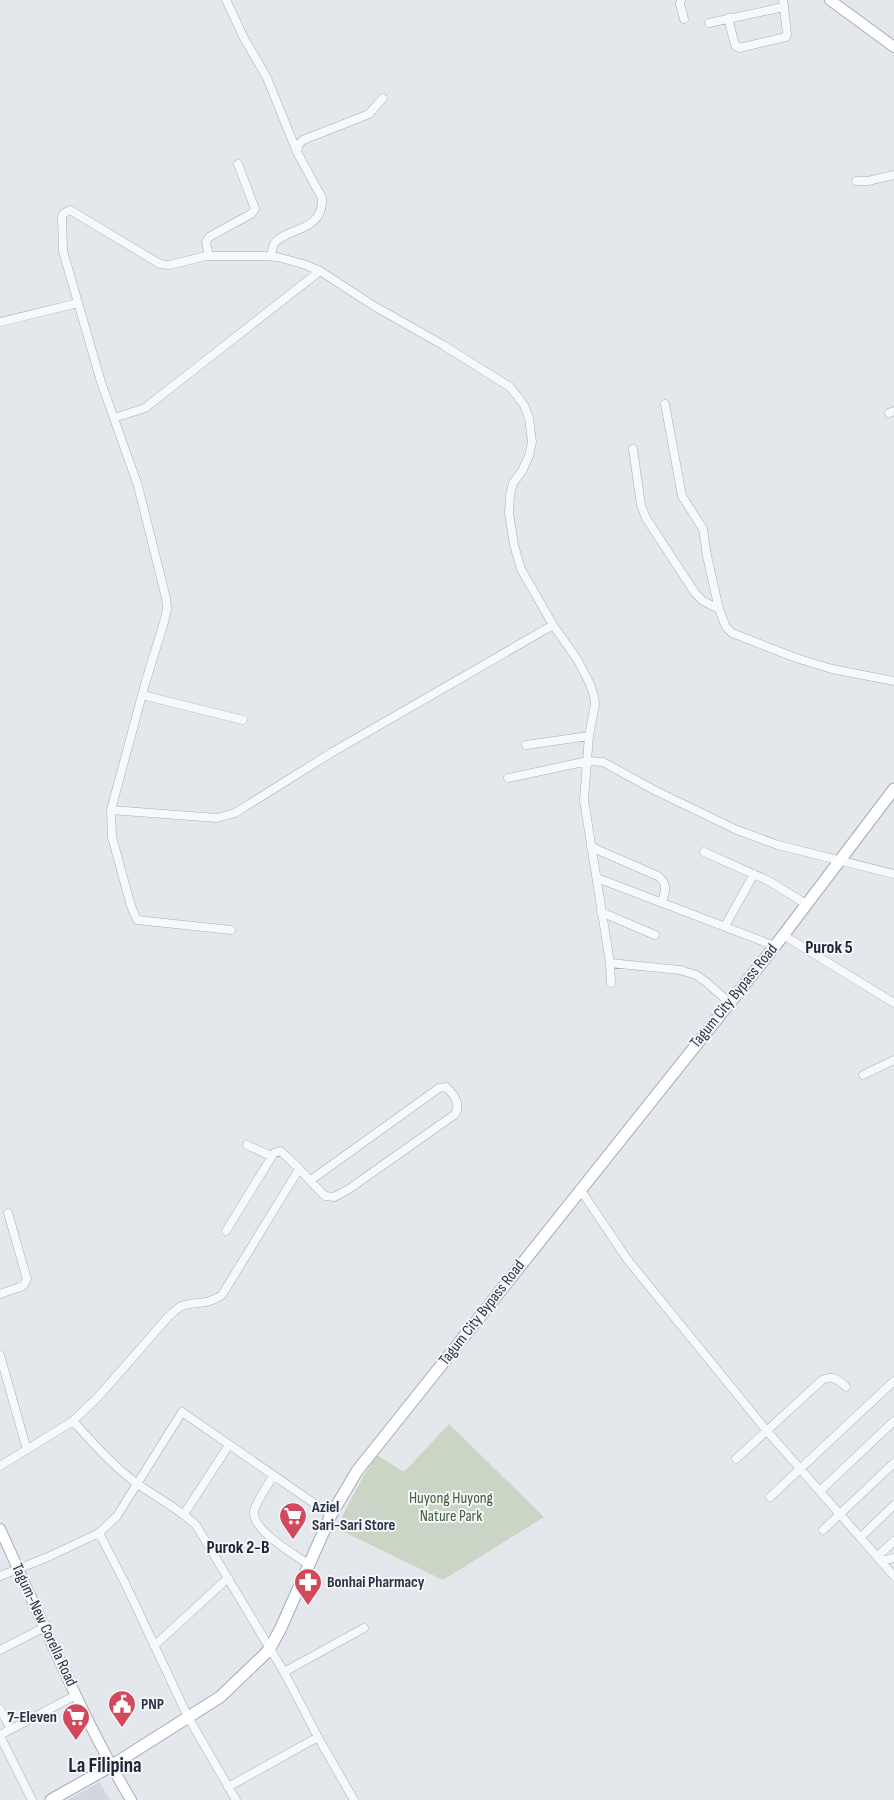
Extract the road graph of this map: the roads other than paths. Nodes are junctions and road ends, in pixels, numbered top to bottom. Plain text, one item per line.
1 (226, 0) edge
2 (682, 0) edge
3 (830, 0) edge
4 (784, 3) edge
5 (728, 18) junction
6 (684, 19) dead end
7 (709, 23) dead end
8 (894, 47) edge
9 (383, 98) dead end
10 (297, 152) junction
11 (238, 164) dead end
12 (894, 175) edge
13 (856, 181) dead end
14 (209, 256) junction
15 (271, 256) junction
16 (320, 270) junction
17 (78, 303) junction
18 (0, 322) edge
19 (666, 404) dead end
20 (114, 418) junction
21 (633, 449) dead end
22 (719, 609) junction
23 (553, 625) junction
24 (894, 681) edge
25 (142, 695) junction
26 (243, 720) dead end
27 (589, 736) junction
28 (526, 745) dead end
29 (588, 760) junction
30 (508, 778) dead end
31 (894, 789) edge
32 (111, 810) junction
33 (591, 847) junction
34 (704, 852) dead end
35 (840, 860) junction
36 (754, 874) junction
37 (894, 874) edge
38 (597, 878) junction
39 (662, 901) junction
40 (806, 904) junction
41 (601, 912) junction
42 (725, 926) junction
43 (231, 930) dead end
44 (655, 935) dead end
45 (783, 935) junction
46 (775, 946) junction
47 (610, 963) junction
48 (611, 983) dead end
49 (729, 1002) junction
50 (894, 1003) edge
51 (894, 1060) edge
52 (863, 1075) dead end
53 (247, 1145) dead end
54 (271, 1156) junction
55 (299, 1169) junction
56 (311, 1180) junction
57 (580, 1189) junction
58 (8, 1213) dead end
59 (226, 1231) dead end
60 (0, 1294) edge
61 (0, 1356) edge
62 (894, 1382) edge
63 (846, 1387) dead end
64 (73, 1421) junction
65 (894, 1421) edge
66 (767, 1431) junction
67 (229, 1445) junction
68 (28, 1450) junction
69 (736, 1459) dead end
70 (894, 1463) edge
71 (0, 1466) edge
72 (801, 1469) junction
73 (273, 1476) junction
74 (136, 1483) junction
75 (820, 1491) junction
76 (770, 1497) dead end
77 (894, 1505) edge
78 (184, 1514) junction
79 (841, 1514) junction
80 (331, 1515) junction
81 (0, 1529) edge
82 (823, 1530) dead end
83 (99, 1533) junction
84 (861, 1537) junction
85 (894, 1541) edge
86 (894, 1558) edge
87 (880, 1559) junction
88 (308, 1564) junction
89 (18, 1569) junction
90 (0, 1576) edge
91 (894, 1576) edge
92 (228, 1578) junction
93 (45, 1626) junction
94 (364, 1628) dead end
95 (154, 1646) junction
96 (270, 1648) junction
97 (0, 1650) edge
98 (284, 1672) junction
99 (76, 1695) junction
100 (0, 1709) edge
101 (188, 1717) junction
102 (11, 1729) junction
103 (0, 1735) edge
104 (318, 1737) junction
105 (111, 1766) junction
106 (228, 1787) junction
107 (32, 1800) edge
108 (51, 1800) edge
109 (131, 1800) edge
110 (236, 1800) edge
111 (354, 1800) edge

1 - 10 street
2 - 6 street
3 - 8 main road
4 - 5 street
4 - 5 street
5 - 7 street
9 - 10 street
10 - 15 street
11 - 14 street
12 - 13 street
14 - 15 street
14 - 17 street
15 - 16 street
16 - 20 street
16 - 23 street
17 - 18 street
17 - 20 street
19 - 22 street
20 - 25 street
21 - 22 street
22 - 24 street
23 - 27 street
23 - 32 street
25 - 26 street
25 - 32 street
27 - 28 street
27 - 29 street
29 - 30 street
29 - 33 street
29 - 35 street
31 - 35 main road, Tagum City Bypass Road
32 - 43 street
33 - 38 street
33 - 39 street
34 - 36 street
35 - 37 street
35 - 40 main road, Tagum City Bypass Road
36 - 40 street
36 - 42 street
38 - 39 street
38 - 41 street
39 - 42 street
40 - 45 main road, Tagum City Bypass Road
41 - 44 street
41 - 47 street
42 - 46 street
45 - 46 main road, Tagum City Bypass Road
45 - 50 street
46 - 49 main road, Tagum City Bypass Road
47 - 48 street
47 - 49 street
49 - 57 main road, Tagum City Bypass Road
51 - 52 street
53 - 54 street
54 - 55 street
54 - 59 street
55 - 56 street
55 - 64 street
56 - 56 street
57 - 66 street
57 - 80 main road, Tagum City Bypass Road
58 - 60 street
61 - 68 street
62 - 72 street
63 - 66 street
64 - 68 street
64 - 74 street
65 - 75 street
66 - 69 street
66 - 72 street
67 - 73 street
67 - 74 street
67 - 78 street
68 - 71 street
70 - 79 street
72 - 75 street
72 - 76 street
73 - 80 street
73 - 88 street
74 - 78 street
74 - 83 street
75 - 79 street
77 - 84 street
78 - 92 street
79 - 82 street
79 - 84 street
80 - 88 main road, Tagum City Bypass Road
81 - 89 main road, Tagum-New Corella Road
83 - 89 street
83 - 95 street
84 - 87 street
85 - 87 street
86 - 87 street
87 - 91 street
88 - 96 main road, Tagum City Bypass Road
89 - 90 street
89 - 93 main road, Tagum-New Corella Road
92 - 95 street
92 - 96 street
93 - 97 street
93 - 99 main road, Tagum-New Corella Road
94 - 98 street
95 - 101 street
96 - 98 street
96 - 101 main road, Tagum City Bypass Road
98 - 104 street
99 - 102 street
99 - 105 main road, Tagum-New Corella Road
100 - 102 street
101 - 105 main road, Tagum City Bypass Road
101 - 106 street
102 - 103 street
103 - 107 street
104 - 106 street
104 - 111 street
105 - 108 main road, Tagum City Bypass Road
105 - 109 main road, Tagum-New Corella Road
106 - 110 street

